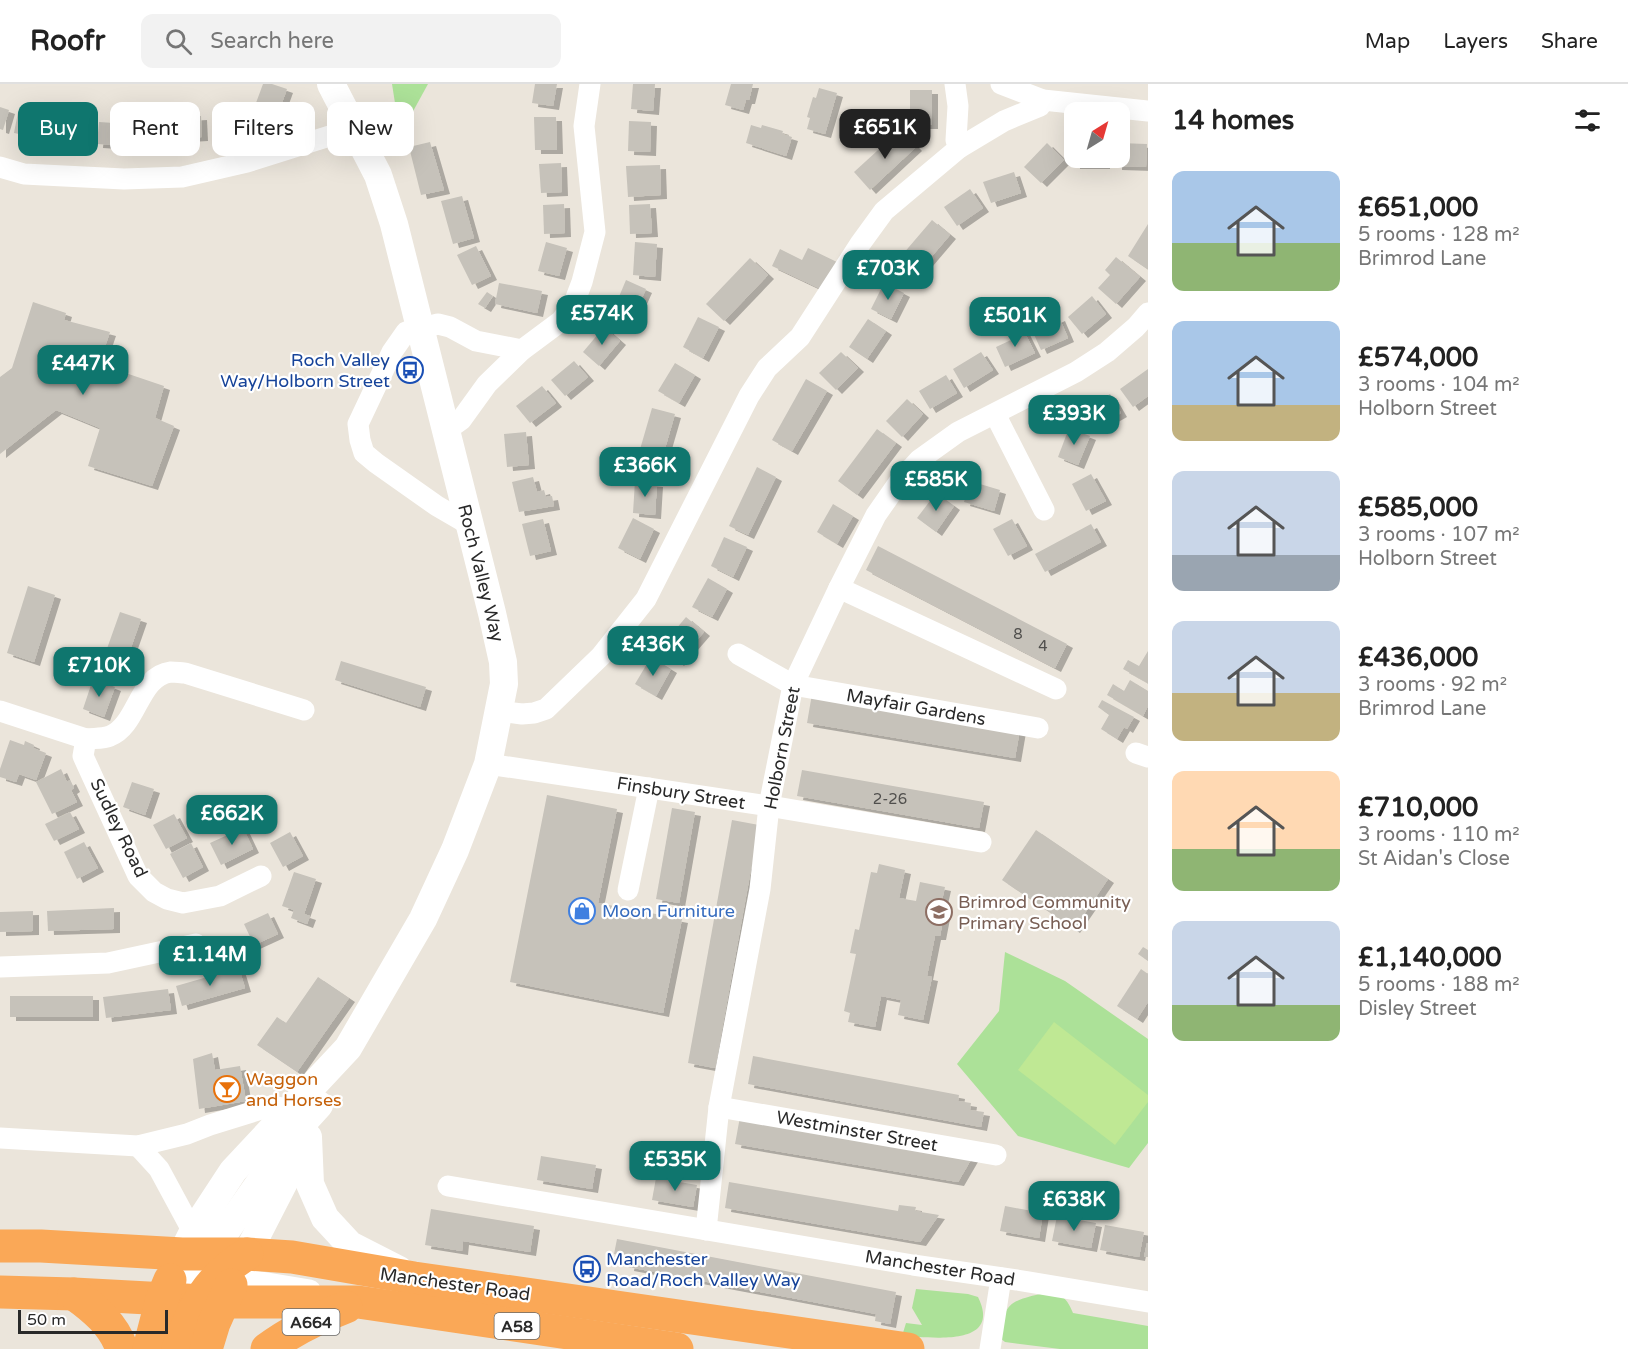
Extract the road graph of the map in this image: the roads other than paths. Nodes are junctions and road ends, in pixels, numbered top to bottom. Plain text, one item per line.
1 (331, 84) edge
2 (590, 84) edge
3 (955, 84) edge
4 (1001, 84) edge
5 (1043, 100) junction
6 (341, 102) edge
7 (1148, 111) edge
8 (327, 137) edge
9 (959, 148) junction
10 (369, 156) edge
11 (0, 167) edge
12 (1148, 313) edge
13 (421, 328) junction
14 (522, 350) junction
15 (995, 414) junction
16 (447, 430) junction
17 (1044, 510) dead end
18 (468, 524) junction
19 (839, 588) junction
20 (738, 654) dead end
21 (793, 685) junction
22 (1056, 689) dead end
23 (304, 710) dead end
24 (0, 711) edge
25 (498, 711) junction
26 (1038, 728) dead end
27 (86, 739) junction
28 (488, 765) junction
29 (649, 788) junction
30 (769, 806) junction
31 (981, 842) dead end
32 (261, 876) dead end
33 (628, 890) dead end
34 (196, 944) dead end
35 (0, 967) edge
36 (348, 1048) junction
37 (719, 1107) junction
38 (304, 1122) junction
39 (0, 1138) edge
40 (138, 1146) junction
41 (996, 1155) dead end
42 (448, 1186) dead end
43 (706, 1230) junction
44 (0, 1246) edge
45 (0, 1266) edge
46 (414, 1278) junction
47 (1001, 1278) junction
48 (204, 1283) edge
49 (0, 1292) edge
50 (74, 1294) junction
51 (358, 1302) junction
52 (1148, 1302) edge
53 (122, 1349) edge
54 (149, 1349) edge
55 (178, 1349) edge
56 (267, 1349) edge
57 (677, 1349) edge
58 (908, 1349) edge
59 (990, 1349) edge

1 - 6 main road, Roch Valley Way
2 - 14 street
3 - 9 street
4 - 5 street
5 - 7 street
5 - 9 street
8 - 11 street
9 - 25 street
10 - 13 main road, Roch Valley Way
12 - 15 street, Holborn Street
13 - 14 street
13 - 16 main road, Roch Valley Way
13 - 18 street
14 - 16 street
15 - 17 street
15 - 19 street, Holborn Street
16 - 18 main road, Roch Valley Way
18 - 25 main road, Roch Valley Way
19 - 21 street, Holborn Street
19 - 22 street
20 - 21 street, Mayfair Gardens
21 - 26 street, Mayfair Gardens
21 - 30 street, Holborn Street
23 - 27 street
24 - 27 street
25 - 28 main road, Roch Valley Way
27 - 32 street, Sudley Road
28 - 29 street, Finsbury Street
28 - 36 main road, Roch Valley Way
29 - 30 street, Finsbury Street
29 - 33 street
30 - 31 street, Finsbury Street
30 - 37 street, Holborn Street
34 - 35 street
36 - 38 main road
36 - 38 main road
37 - 41 street, Westminster Street
37 - 43 street, Holborn Street
38 - 40 street
38 - 46 main road
38 - 48 main road
38 - 48 main road
39 - 40 street
40 - 48 street
42 - 43 street, Manchester Road
43 - 47 street, Manchester Road
44 - 48 highway, Manchester Road / A58
45 - 48 highway
46 - 48 highway, Manchester Road / A58
46 - 58 highway, Manchester Road / A58
47 - 52 street, Manchester Road
47 - 59 street
48 - 50 highway, Manchester Road / A58
48 - 51 highway, Manchester Road / A58
48 - 54 highway
48 - 55 highway
49 - 50 highway, Manchester Road / A58
50 - 53 highway
51 - 56 highway, A664
51 - 57 highway, Manchester Road / A58

